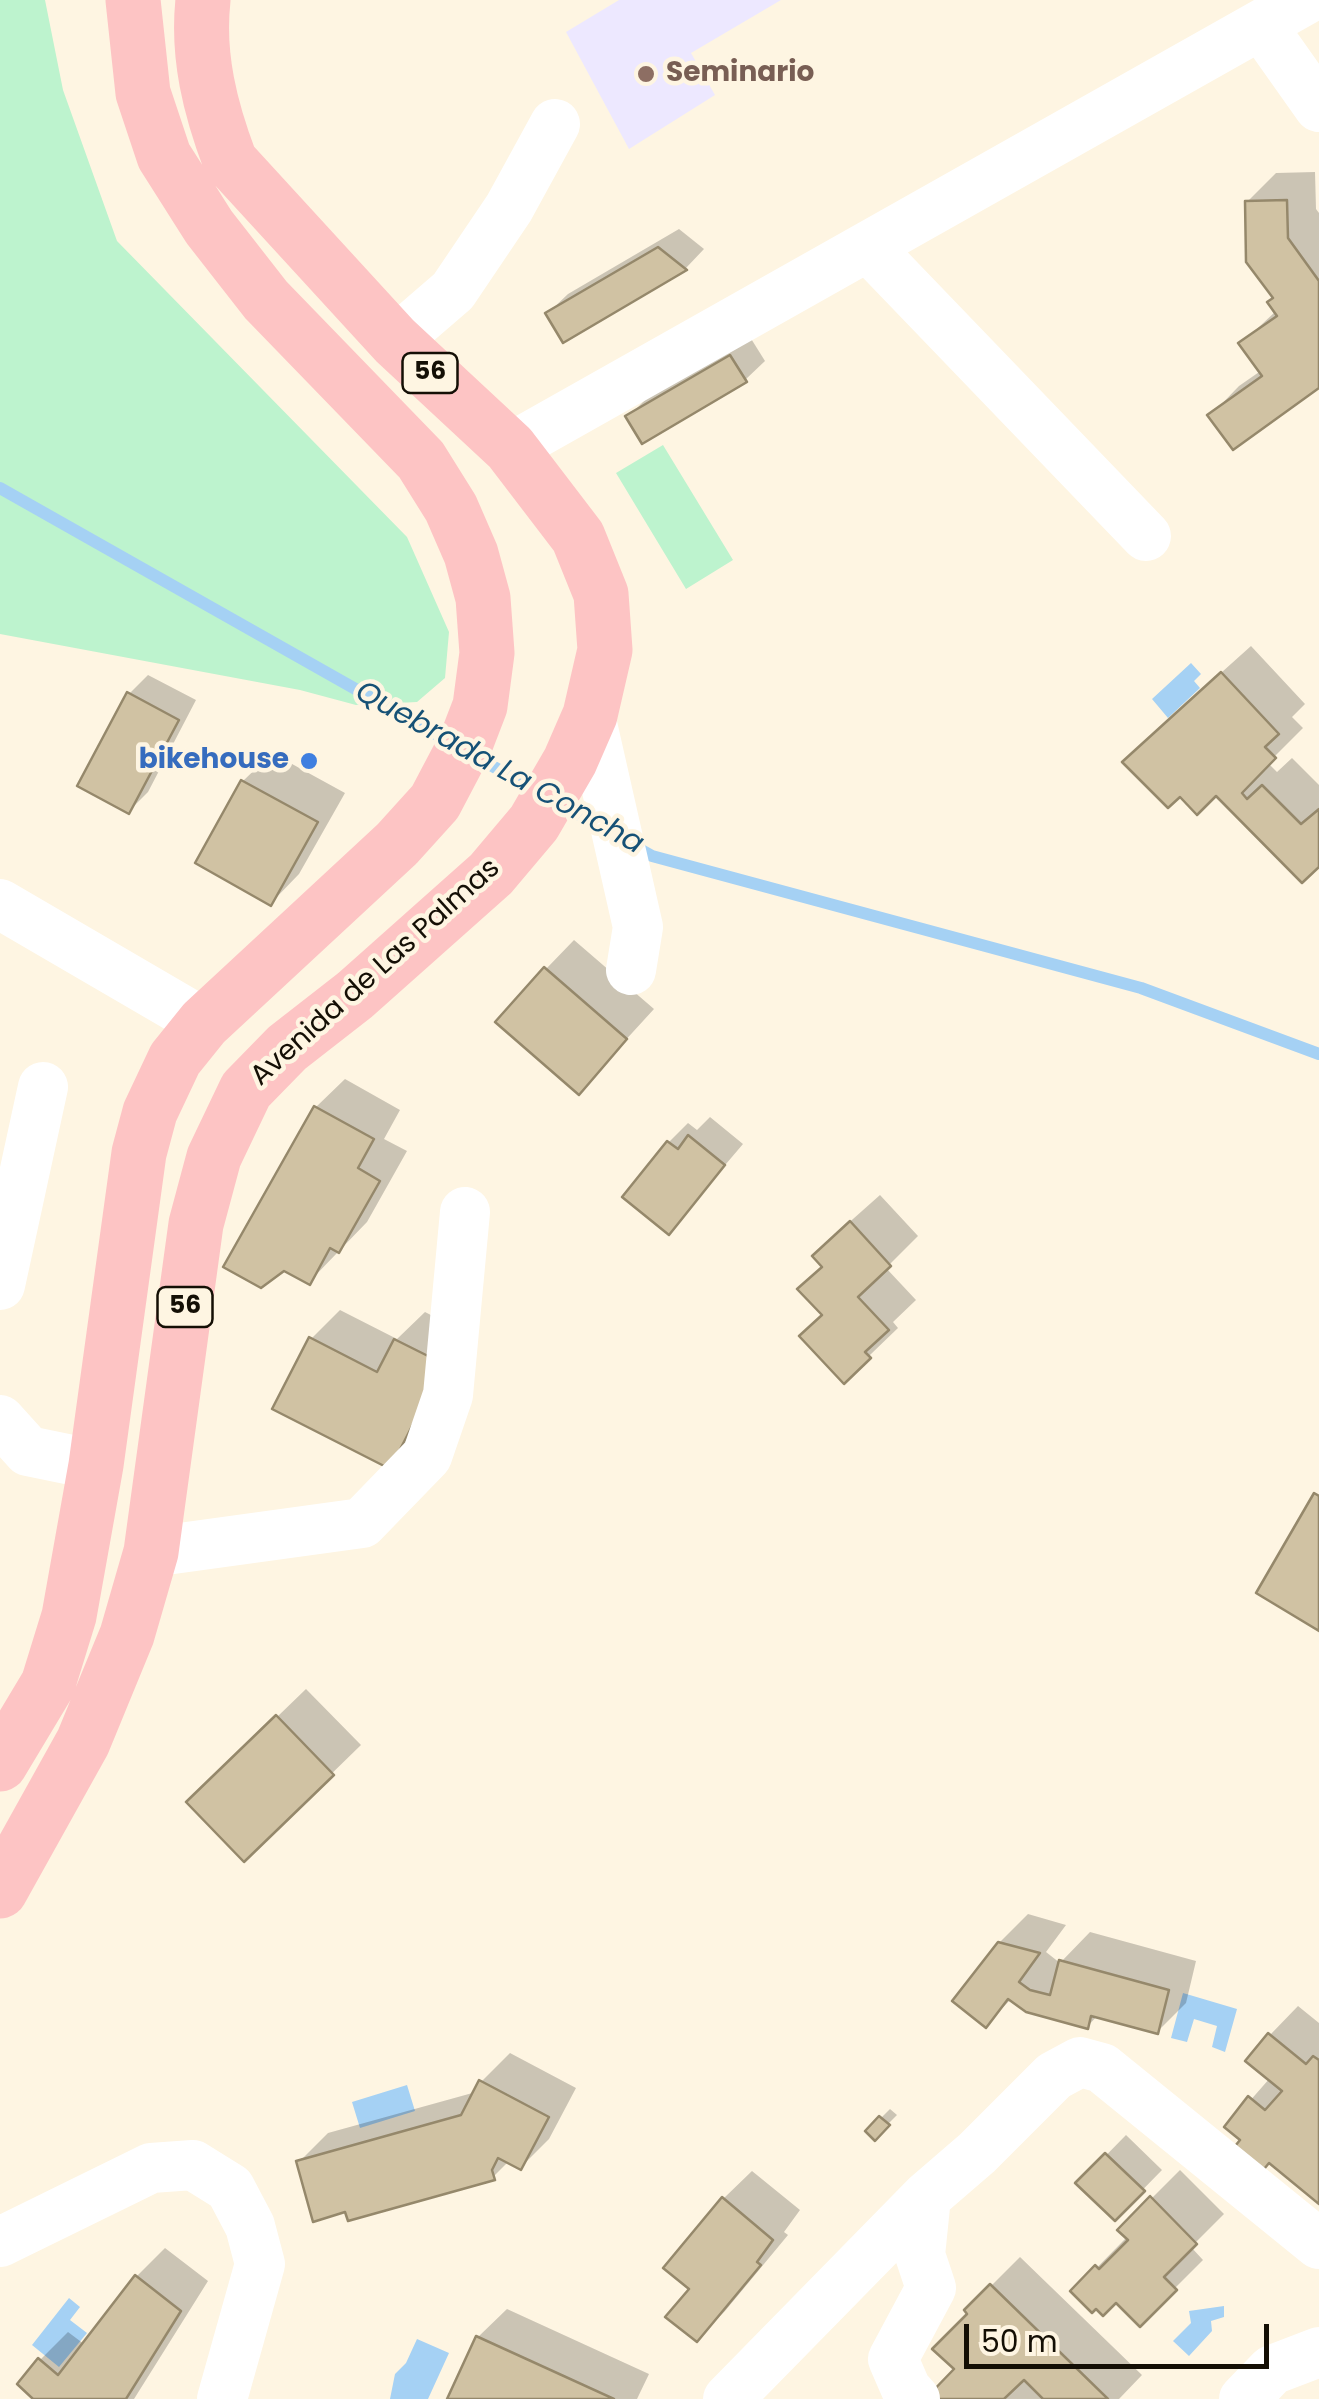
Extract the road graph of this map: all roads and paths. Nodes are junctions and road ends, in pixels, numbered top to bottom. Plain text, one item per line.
1 (134, 0) edge
2 (204, 0) edge
3 (1306, 0) edge
4 (1261, 25) junction
5 (1319, 107) edge
6 (555, 124) dead end
7 (868, 247) junction
8 (396, 341) junction
9 (510, 448) junction
10 (1146, 536) dead end
11 (580, 738) junction
12 (0, 904) edge
13 (631, 970) dead end
14 (204, 1023) junction
15 (44, 1087) dead end
16 (465, 1212) dead end
17 (0, 1286) edge
18 (0, 1420) edge
19 (96, 1465) junction
20 (151, 1552) junction
21 (6, 1743) edge
22 (0, 1892) edge
23 (926, 2198) junction
24 (0, 2242) edge
25 (1319, 2244) edge
26 (1319, 2352) edge
27 (222, 2399) edge
28 (728, 2399) edge
29 (915, 2399) edge
30 (1244, 2399) edge

1 - 14 main road, 56
2 - 8 main road, Avenida de Las Palmas / 56
3 - 4 street
4 - 5 street
4 - 7 street
6 - 8 street
7 - 9 street
7 - 10 street
8 - 9 main road, Avenida de Las Palmas / 56
9 - 11 main road, Avenida de Las Palmas / 56
11 - 13 street
11 - 20 main road, Avenida de Las Palmas / 56
12 - 14 street
14 - 19 main road, 56
15 - 17 street
16 - 20 street
18 - 19 street
19 - 21 main road, 56
20 - 22 main road, Avenida de Las Palmas / 56
23 - 25 street
23 - 28 street
23 - 29 street
24 - 27 street
26 - 30 street

